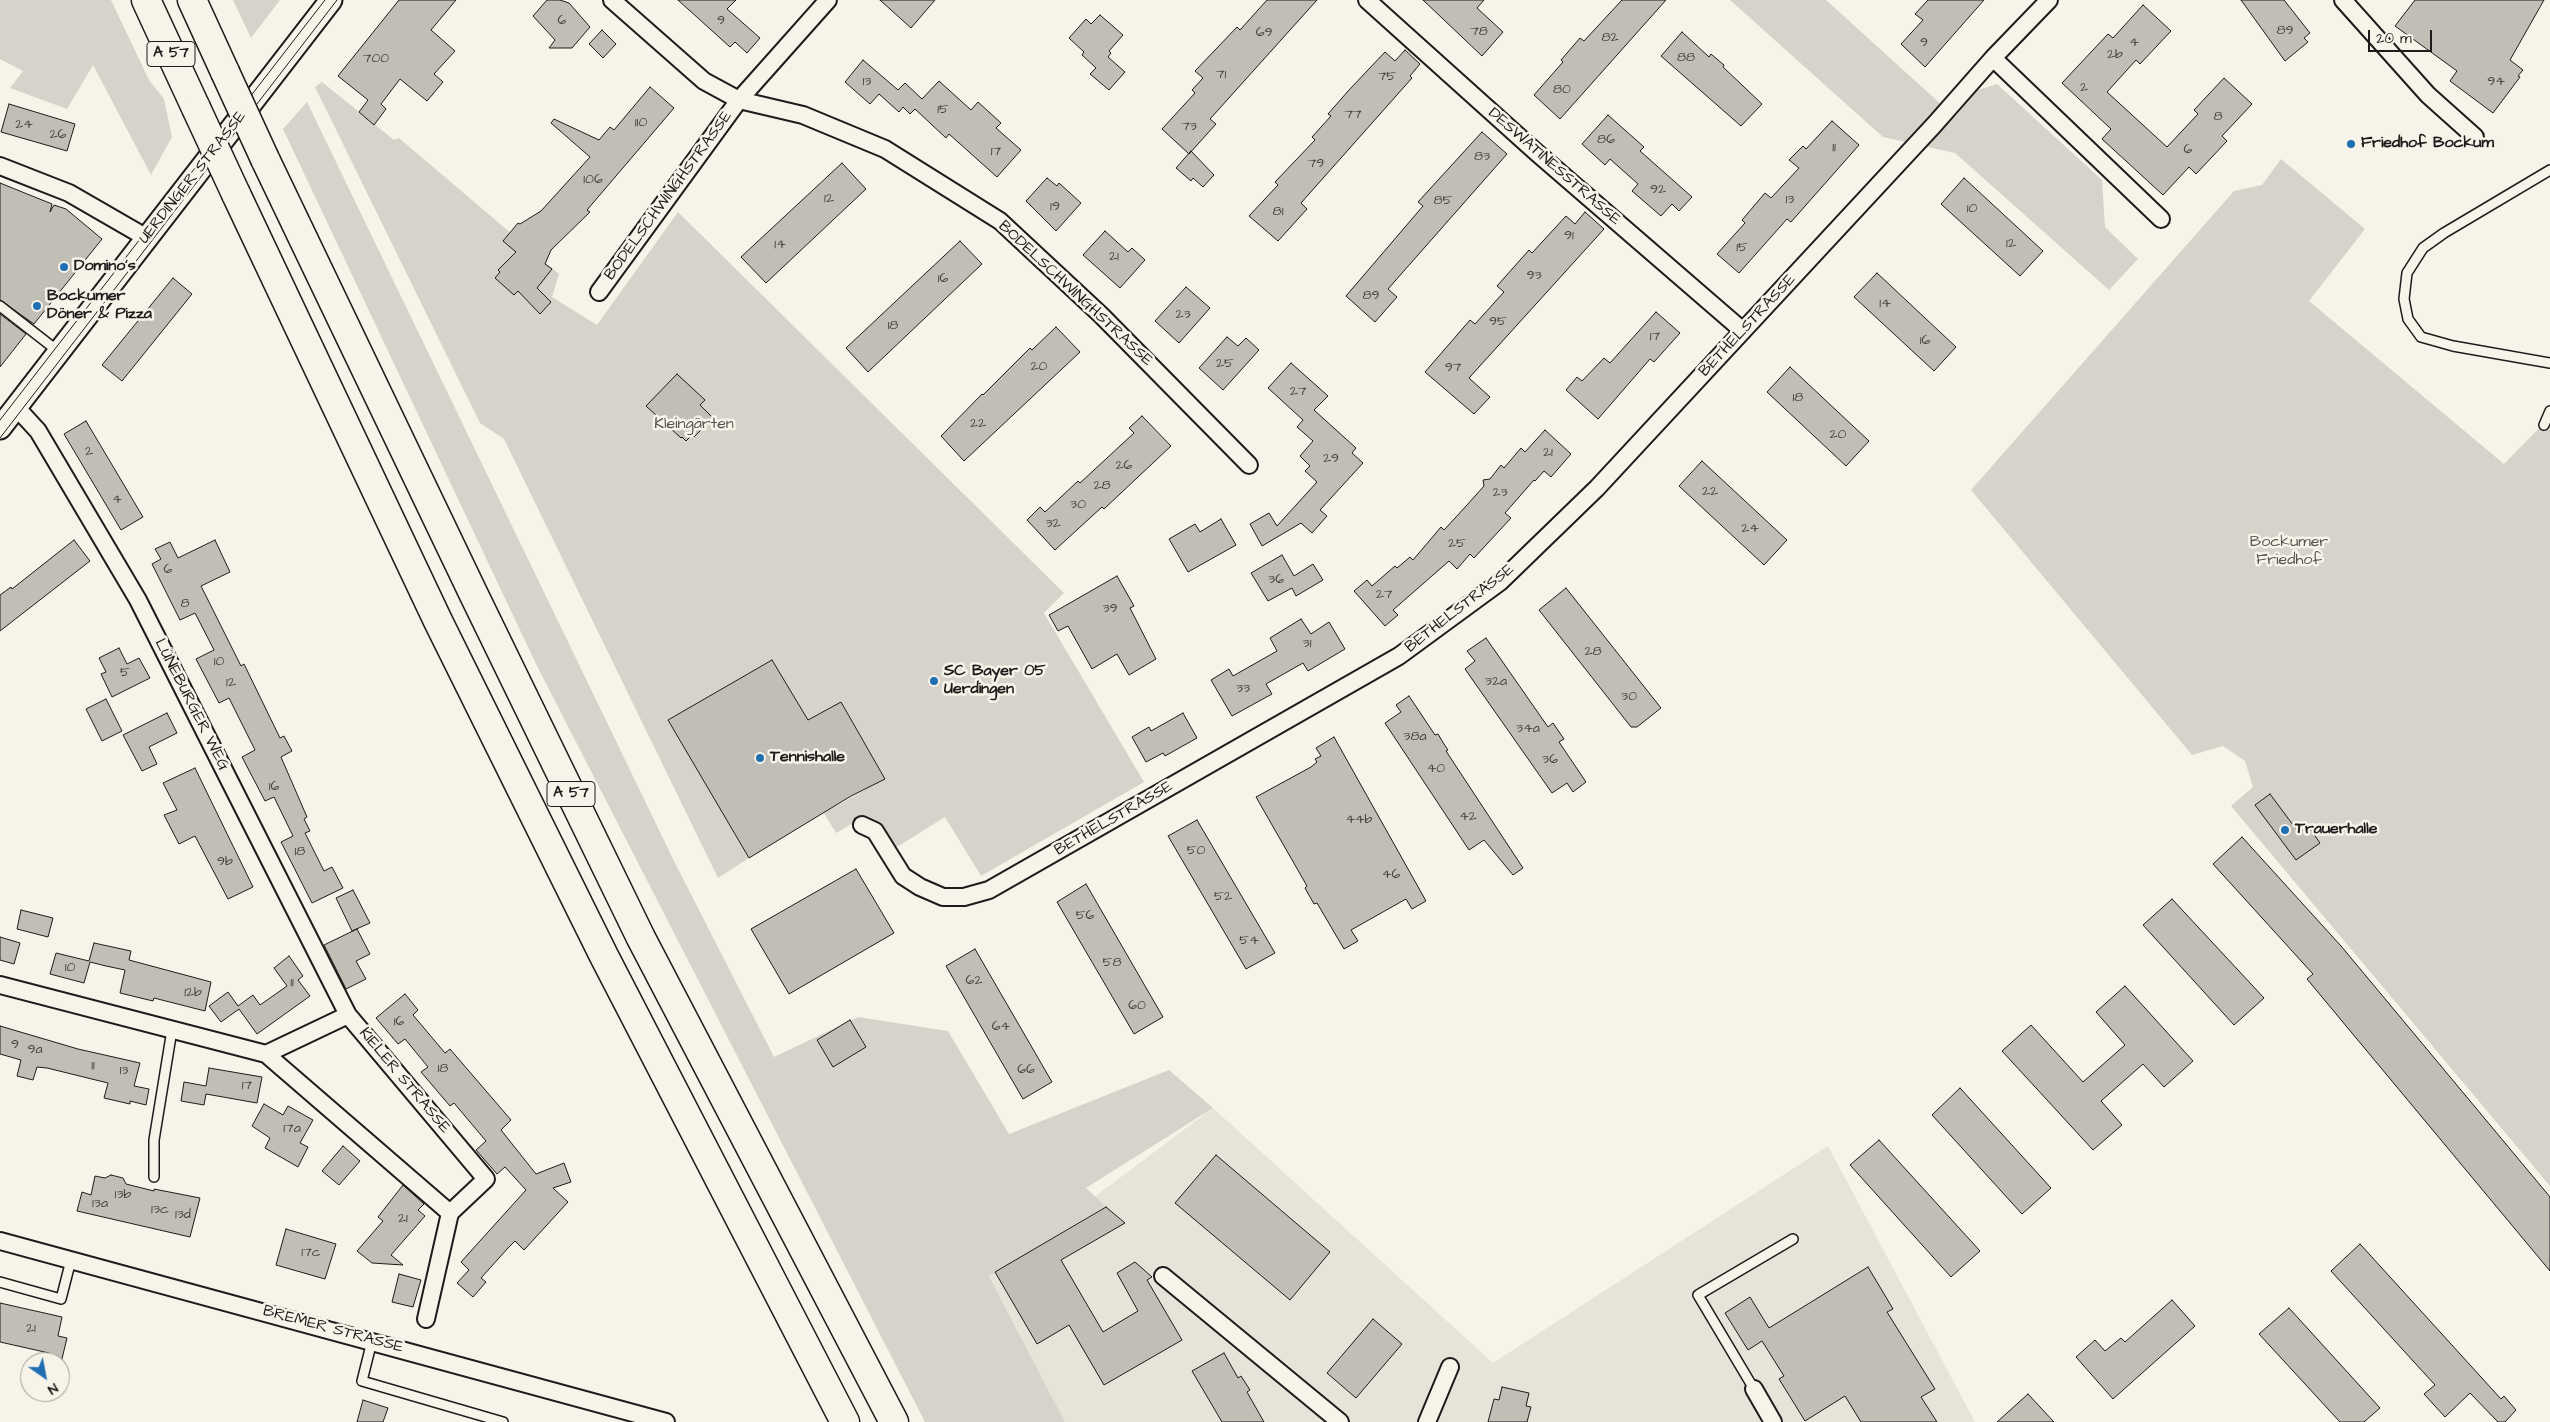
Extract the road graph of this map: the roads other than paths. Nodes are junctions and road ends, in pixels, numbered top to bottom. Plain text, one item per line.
1 (146, 0) edge
2 (192, 0) edge
3 (331, 0) edge
4 (612, 0) edge
5 (828, 0) edge
6 (1367, 0) edge
7 (2049, 0) edge
8 (2343, 0) edge
9 (1993, 58) junction
10 (739, 100) junction
11 (2474, 136) dead end
12 (0, 166) edge
13 (2550, 170) edge
14 (2161, 219) dead end
15 (147, 238) junction
16 (599, 292) dead end
17 (0, 306) edge
18 (1743, 331) junction
19 (59, 352) junction
20 (2550, 363) edge
21 (16, 408) junction
22 (2550, 411) edge
23 (2544, 425) dead end
24 (0, 428) edge
25 (1249, 466) dead end
26 (862, 825) dead end
27 (0, 985) edge
28 (348, 1015) junction
29 (172, 1030) junction
30 (266, 1054) junction
31 (154, 1176) dead end
32 (450, 1213) junction
33 (1793, 1238) dead end
34 (0, 1241) edge
35 (71, 1260) junction
36 (1163, 1276) dead end
37 (0, 1282) edge
38 (426, 1319) dead end
39 (372, 1341) junction
40 (1450, 1367) dead end
41 (1754, 1389) joint
42 (504, 1422) edge
43 (666, 1422) edge
44 (845, 1422) edge
45 (894, 1422) edge
46 (1340, 1422) edge
47 (1427, 1422) edge
48 (1774, 1422) edge

1 - 44 highway, A 57, bridge
2 - 45 highway, A 57, bridge
3 - 15 street, UERDINGER STRASSE
4 - 10 street, BODELSCHWINGHSTRASSE
5 - 10 street, BODELSCHWINGHSTRASSE
6 - 18 street, DESWATINESSTRASSE
7 - 9 street, BETHELSTRASSE
8 - 11 street
9 - 14 street
9 - 18 street, BETHELSTRASSE
10 - 16 street, BODELSCHWINGHSTRASSE
10 - 25 street, BODELSCHWINGHSTRASSE
12 - 15 street
13 - 20 lane
15 - 19 street, UERDINGER STRASSE
17 - 19 lane
18 - 26 street, BETHELSTRASSE
19 - 21 street, UERDINGER STRASSE
21 - 24 street, UERDINGER STRASSE
21 - 28 street, LÜNEBURGER WEG
22 - 23 lane
27 - 29 street
28 - 30 street, KIELER STRASSE
28 - 32 street, KIELER STRASSE
29 - 30 street
29 - 31 lane
30 - 32 street
32 - 38 street
33 - 41 lane
34 - 35 street, BREMER STRASSE
35 - 37 lane
35 - 39 street, BREMER STRASSE
36 - 46 street
39 - 42 lane
39 - 43 street, BREMER STRASSE
40 - 47 street
41 - 48 street

